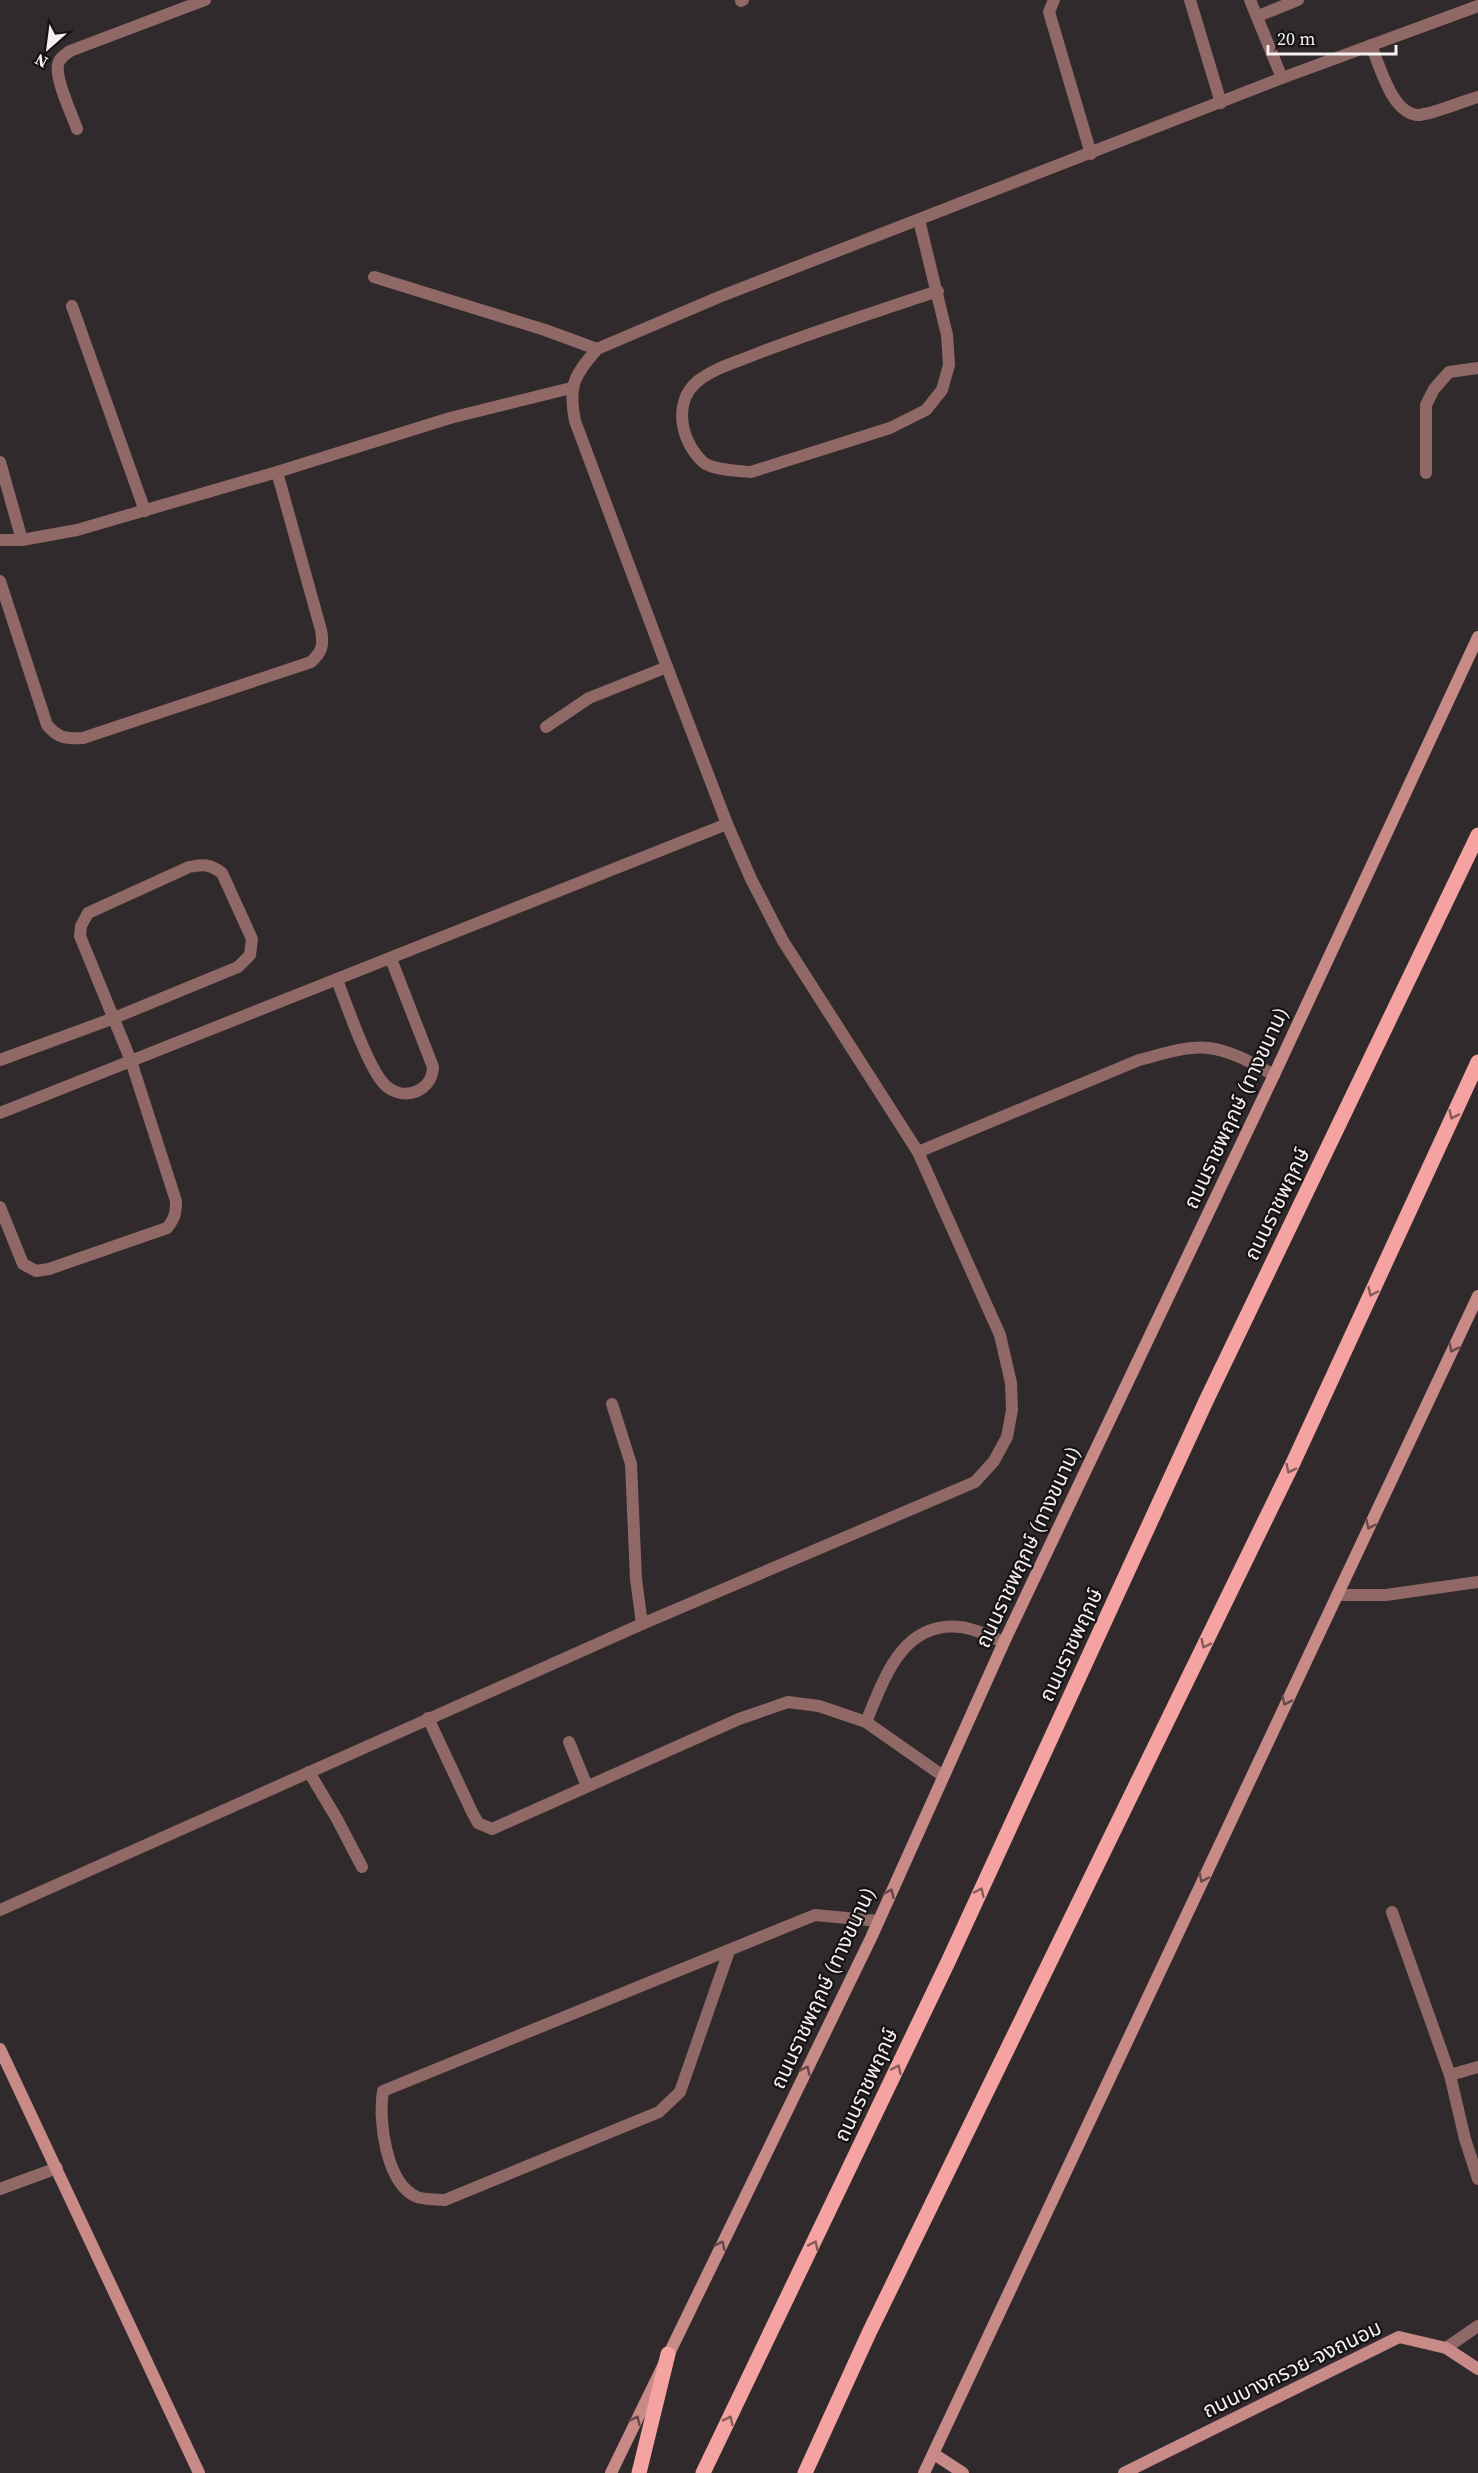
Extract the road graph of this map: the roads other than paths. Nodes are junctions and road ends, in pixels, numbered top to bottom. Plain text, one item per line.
1 (206, 0) edge
2 (1054, 0) edge
3 (1190, 0) edge
4 (1250, 0) edge
5 (1298, 0) edge
6 (1478, 6) edge
7 (1258, 16) junction
8 (1371, 45) junction
9 (1282, 78) junction
10 (1478, 97) edge
11 (1221, 103) junction
12 (77, 129) dead end
13 (1090, 154) junction
14 (919, 220) junction
15 (374, 277) dead end
16 (938, 291) junction
17 (72, 306) dead end
18 (597, 349) junction
19 (1478, 368) edge
20 (571, 388) junction
21 (0, 462) edge
22 (277, 472) junction
23 (1426, 473) dead end
24 (146, 511) junction
25 (0, 540) edge
26 (22, 540) junction
27 (0, 581) edge
28 (1478, 637) edge
29 (667, 667) junction
30 (546, 727) dead end
31 (727, 824) junction
32 (1478, 835) edge
33 (391, 959) junction
34 (336, 980) junction
35 (114, 1018) junction
36 (0, 1060) edge
37 (131, 1061) junction
38 (1478, 1062) edge
39 (1274, 1075) junction
40 (1478, 1086) edge
41 (1463, 1094) junction
42 (0, 1113) edge
43 (918, 1152) junction
44 (0, 1207) edge
45 (1478, 1296) edge
46 (612, 1404) dead end
47 (1478, 1582) edge
48 (1337, 1595) junction
49 (642, 1623) junction
50 (1005, 1642) junction
51 (428, 1718) junction
52 (866, 1722) junction
53 (569, 1742) dead end
54 (309, 1772) junction
55 (942, 1776) junction
56 (587, 1786) junction
57 (362, 1867) dead end
58 (0, 1910) edge
59 (1392, 1912) dead end
60 (878, 1921) junction
61 (729, 1951) junction
62 (0, 2049) edge
63 (1478, 2067) edge
64 (1450, 2075) junction
65 (57, 2168) junction
66 (1478, 2180) edge
67 (0, 2189) edge
68 (1478, 2326) edge
69 (1446, 2348) junction
70 (668, 2354) junction
71 (1478, 2369) edge
72 (933, 2454) junction
73 (199, 2473) edge
74 (610, 2473) edge
75 (639, 2473) edge
76 (703, 2473) edge
77 (805, 2473) edge
78 (924, 2473) edge
79 (963, 2473) edge
80 (1124, 2473) edge

1 - 12 street
2 - 13 street
3 - 11 street
4 - 7 street
5 - 7 street
6 - 8 street
7 - 9 street
8 - 9 street
8 - 10 street
9 - 11 street
11 - 13 street
13 - 14 street
14 - 16 street
14 - 18 street
15 - 18 street
16 - 16 street
17 - 24 street
18 - 20 street
19 - 23 street
20 - 22 street
20 - 29 street
21 - 26 street
22 - 24 street
22 - 27 street
24 - 26 street
25 - 26 street
28 - 39 main road, ถนนราชพฤกษ์ (ทางขนาน)
29 - 30 street
29 - 31 street
31 - 33 street
31 - 43 street
76 -> 32 main road, ถนนราชพฤกษ์
33 - 34 street
33 - 34 street
34 - 37 street
35 - 35 street
35 - 36 street
35 - 37 street
37 - 42 street
37 - 44 street
38 - 41 main road
39 - 43 street
39 - 50 main road, ถนนราชพฤกษ์ (ทางขนาน)
40 - 41 main road
41 -> 77 main road
43 - 49 street
45 -> 48 main road
46 - 49 street
47 - 48 street
48 -> 72 main road
49 - 51 street
50 - 52 street
50 - 55 main road, ถนนราชพฤกษ์ (ทางขนาน)
51 - 54 street
51 - 56 street
52 - 55 street
52 - 56 street
53 - 56 street
54 - 57 street
54 - 58 street
60 -> 55 main road, ถนนราชพฤกษ์ (ทางขนาน)
59 - 64 street
60 - 61 street
70 -> 60 main road, ถนนราชพฤกษ์ (ทางขนาน)
61 - 61 street
62 - 65 main road
63 - 64 street
64 - 66 street
65 - 67 street
65 - 73 main road
68 - 69 street
69 - 71 main road, ถนนบางกรวย-จงถนอม
69 - 80 main road, ถนนบางกรวย-จงถนอม
74 -> 70 main road, ถนนราชพฤกษ์ (ทางขนาน)
70 - 75 main road
72 - 78 main road
72 - 79 main road

